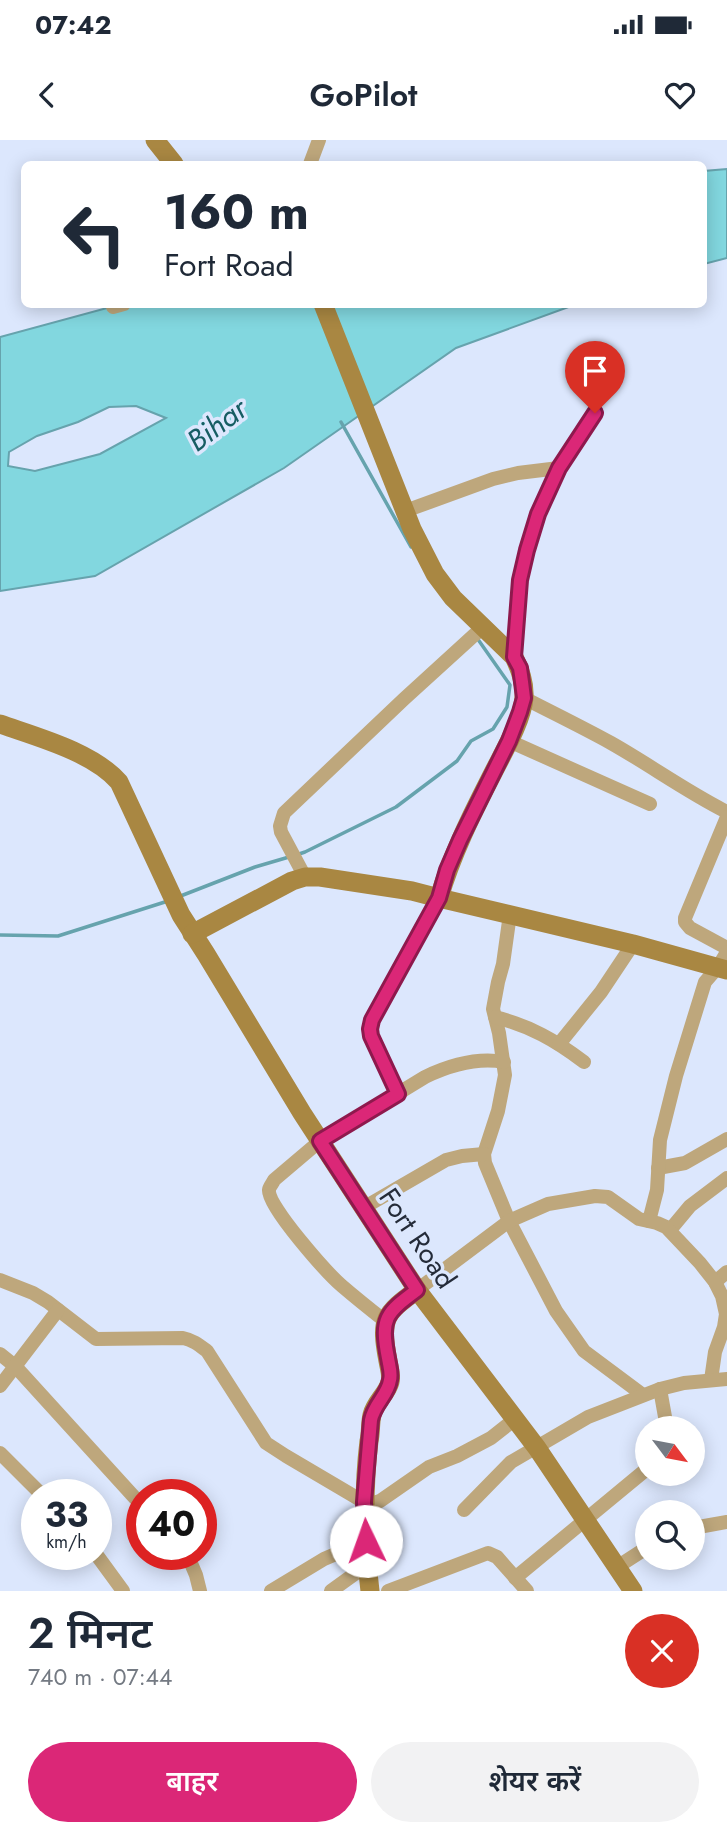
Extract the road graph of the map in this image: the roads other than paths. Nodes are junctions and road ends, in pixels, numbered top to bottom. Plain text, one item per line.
1 (155, 140) edge
2 (319, 140) edge
3 (167, 161) edge
4 (311, 161) edge
5 (325, 308) edge
6 (595, 413) dead end
7 (559, 468) junction
8 (405, 512) junction
9 (483, 627) junction
10 (514, 657) junction
11 (524, 698) junction
12 (0, 724) edge
13 (509, 741) junction
14 (650, 804) dead end
15 (727, 815) edge
16 (305, 877) junction
17 (439, 898) junction
18 (510, 914) junction
19 (192, 934) junction
20 (633, 944) junction
21 (725, 959) edge
22 (495, 1017) junction
23 (559, 1044) junction
24 (504, 1062) junction
25 (584, 1062) dead end
26 (398, 1094) junction
27 (727, 1139) edge
28 (320, 1141) junction
29 (484, 1154) junction
30 (658, 1168) junction
31 (727, 1178) edge
32 (363, 1208) junction
33 (509, 1221) junction
34 (649, 1221) junction
35 (670, 1230) junction
36 (727, 1272) edge
37 (0, 1280) edge
38 (715, 1282) junction
39 (417, 1290) junction
40 (58, 1310) junction
41 (385, 1321) junction
42 (0, 1354) edge
43 (15, 1366) junction
44 (727, 1379) edge
45 (711, 1380) junction
46 (0, 1386) edge
47 (660, 1389) junction
48 (643, 1395) junction
49 (665, 1416) edge
50 (515, 1419) junction
51 (537, 1448) junction
52 (0, 1453) edge
53 (26, 1479) edge
54 (635, 1479) edge
55 (126, 1487) edge
56 (364, 1502) junction
57 (464, 1510) dead end
58 (585, 1519) junction
59 (727, 1522) edge
60 (705, 1526) edge
61 (366, 1541) junction
62 (635, 1555) edge
63 (367, 1565) junction
64 (617, 1567) junction
65 (108, 1570) edge
66 (194, 1570) edge
67 (515, 1578) junction
68 (123, 1591) edge
69 (200, 1591) edge
70 (271, 1591) edge
71 (331, 1591) edge
72 (370, 1591) edge
73 (388, 1591) edge
74 (527, 1591) edge
75 (633, 1591) edge

1 - 3 street
2 - 4 street
5 - 8 street
6 - 7 street
7 - 8 street
7 - 10 street
8 - 9 street
9 - 10 street
9 - 16 street
10 - 11 street
11 - 13 street
11 - 15 street
12 - 19 street, Fort Road
13 - 14 street
13 - 17 street
15 - 21 street
16 - 17 street
16 - 19 street
17 - 18 street
17 - 26 street
18 - 20 street
18 - 22 street
19 - 28 street, Fort Road
20 - 21 street
20 - 23 street
21 - 30 street
22 - 23 street
22 - 24 street
23 - 25 street
24 - 26 street
24 - 29 street
26 - 28 street
27 - 30 street
28 - 32 street, Fort Road
28 - 41 street
29 - 32 street
29 - 33 street
30 - 34 street
31 - 35 street
32 - 39 street, Fort Road
33 - 34 street
33 - 39 street
33 - 48 street
34 - 35 street
35 - 38 street
36 - 38 street
37 - 40 street
38 - 45 street
39 - 41 street
39 - 50 street, Fort Road
40 - 43 street
40 - 56 street
41 - 56 street
42 - 43 street
43 - 46 street
43 - 55 street
44 - 45 street
45 - 47 street
47 - 48 street
47 - 49 street
48 - 51 street
50 - 51 street, Fort Road
50 - 56 street
51 - 57 street
51 - 58 street, Fort Road
52 - 53 street
54 - 58 street
56 - 61 street
58 - 64 street, Fort Road
58 - 67 street
59 - 60 street
61 - 63 street
61 - 70 street
62 - 64 street
63 - 71 street
63 - 72 street
64 - 75 street, Fort Road
65 - 68 street
66 - 69 street
67 - 73 street
67 - 74 street

